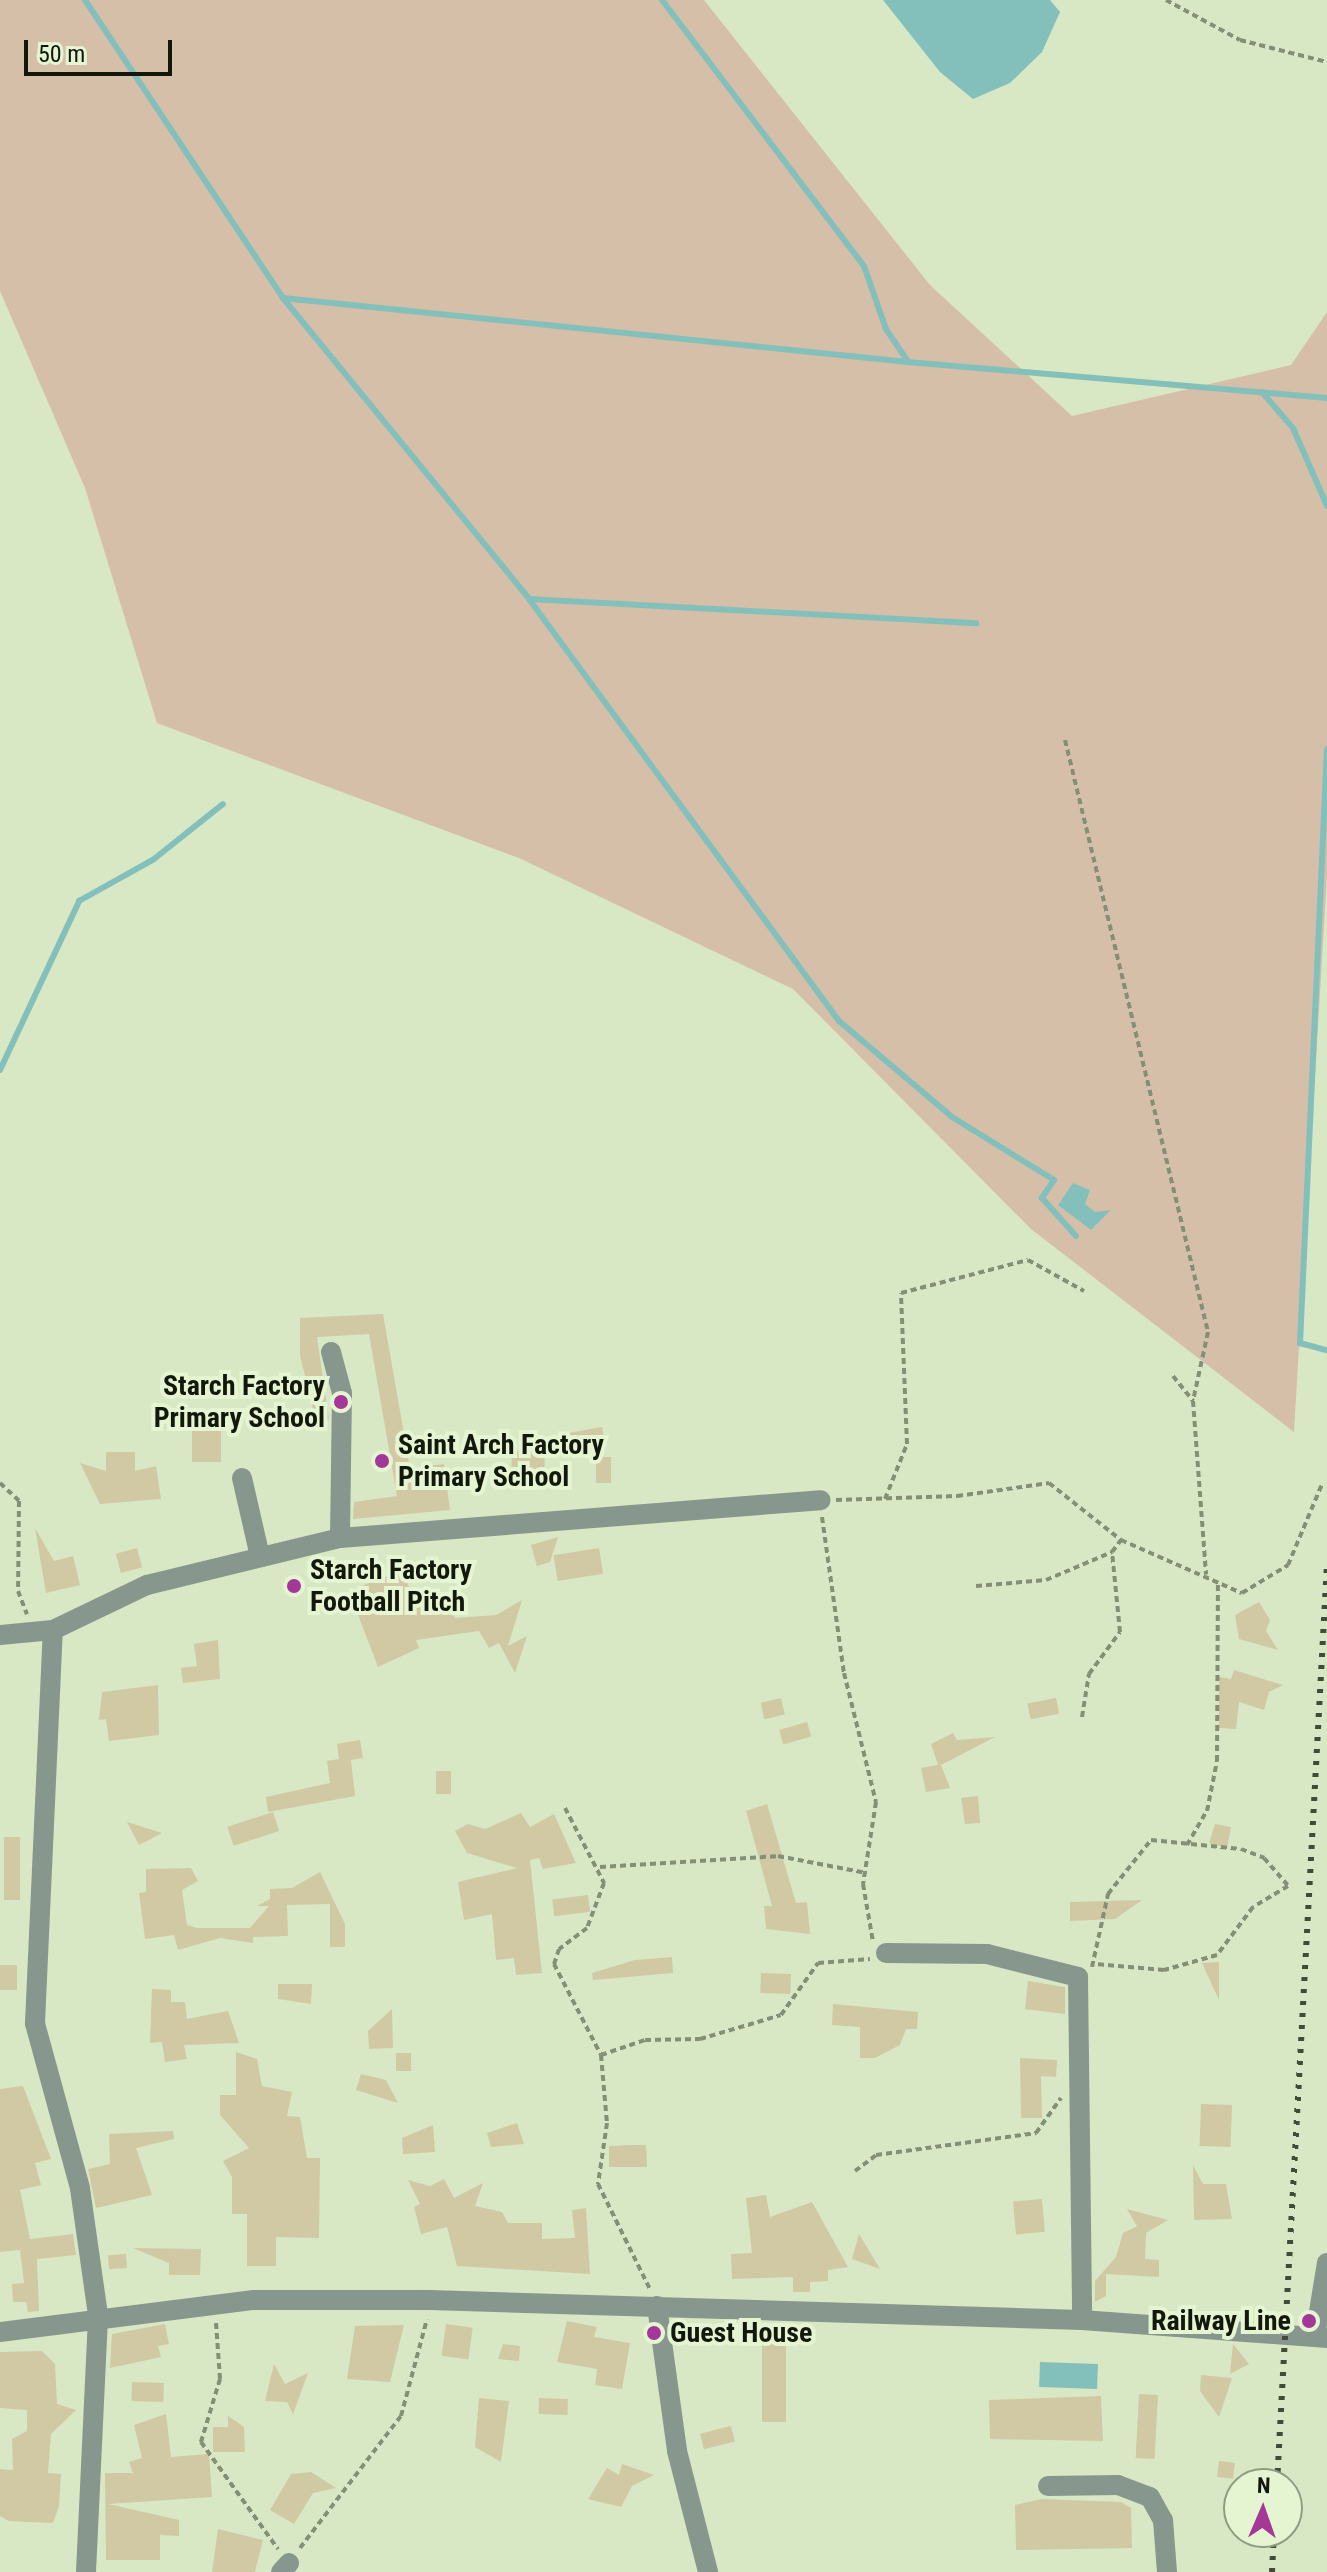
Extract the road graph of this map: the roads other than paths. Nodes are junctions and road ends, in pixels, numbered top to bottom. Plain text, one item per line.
1 (331, 1352) dead end
2 (242, 1478) dead end
3 (820, 1500) road end
4 (340, 1538) junction
5 (259, 1552) junction
6 (43, 1630) junction
7 (0, 1635) edge
8 (886, 1953) road end
9 (1327, 2263) edge
10 (657, 2306) junction
11 (98, 2315) junction
12 (1082, 2320) junction
13 (0, 2332) edge
14 (1321, 2337) edge
15 (1048, 2486) dead end
16 (86, 2572) edge
17 (708, 2572) edge
18 (1167, 2572) edge

1 - 4 street
2 - 5 street
3 - 4 street
4 - 5 street
5 - 6 street
6 - 7 street
6 - 11 street
8 - 12 street
9 - 14 street
10 - 11 street
10 - 12 street
10 - 17 street
11 - 13 street
11 - 16 street
12 - 14 street
15 - 18 street

